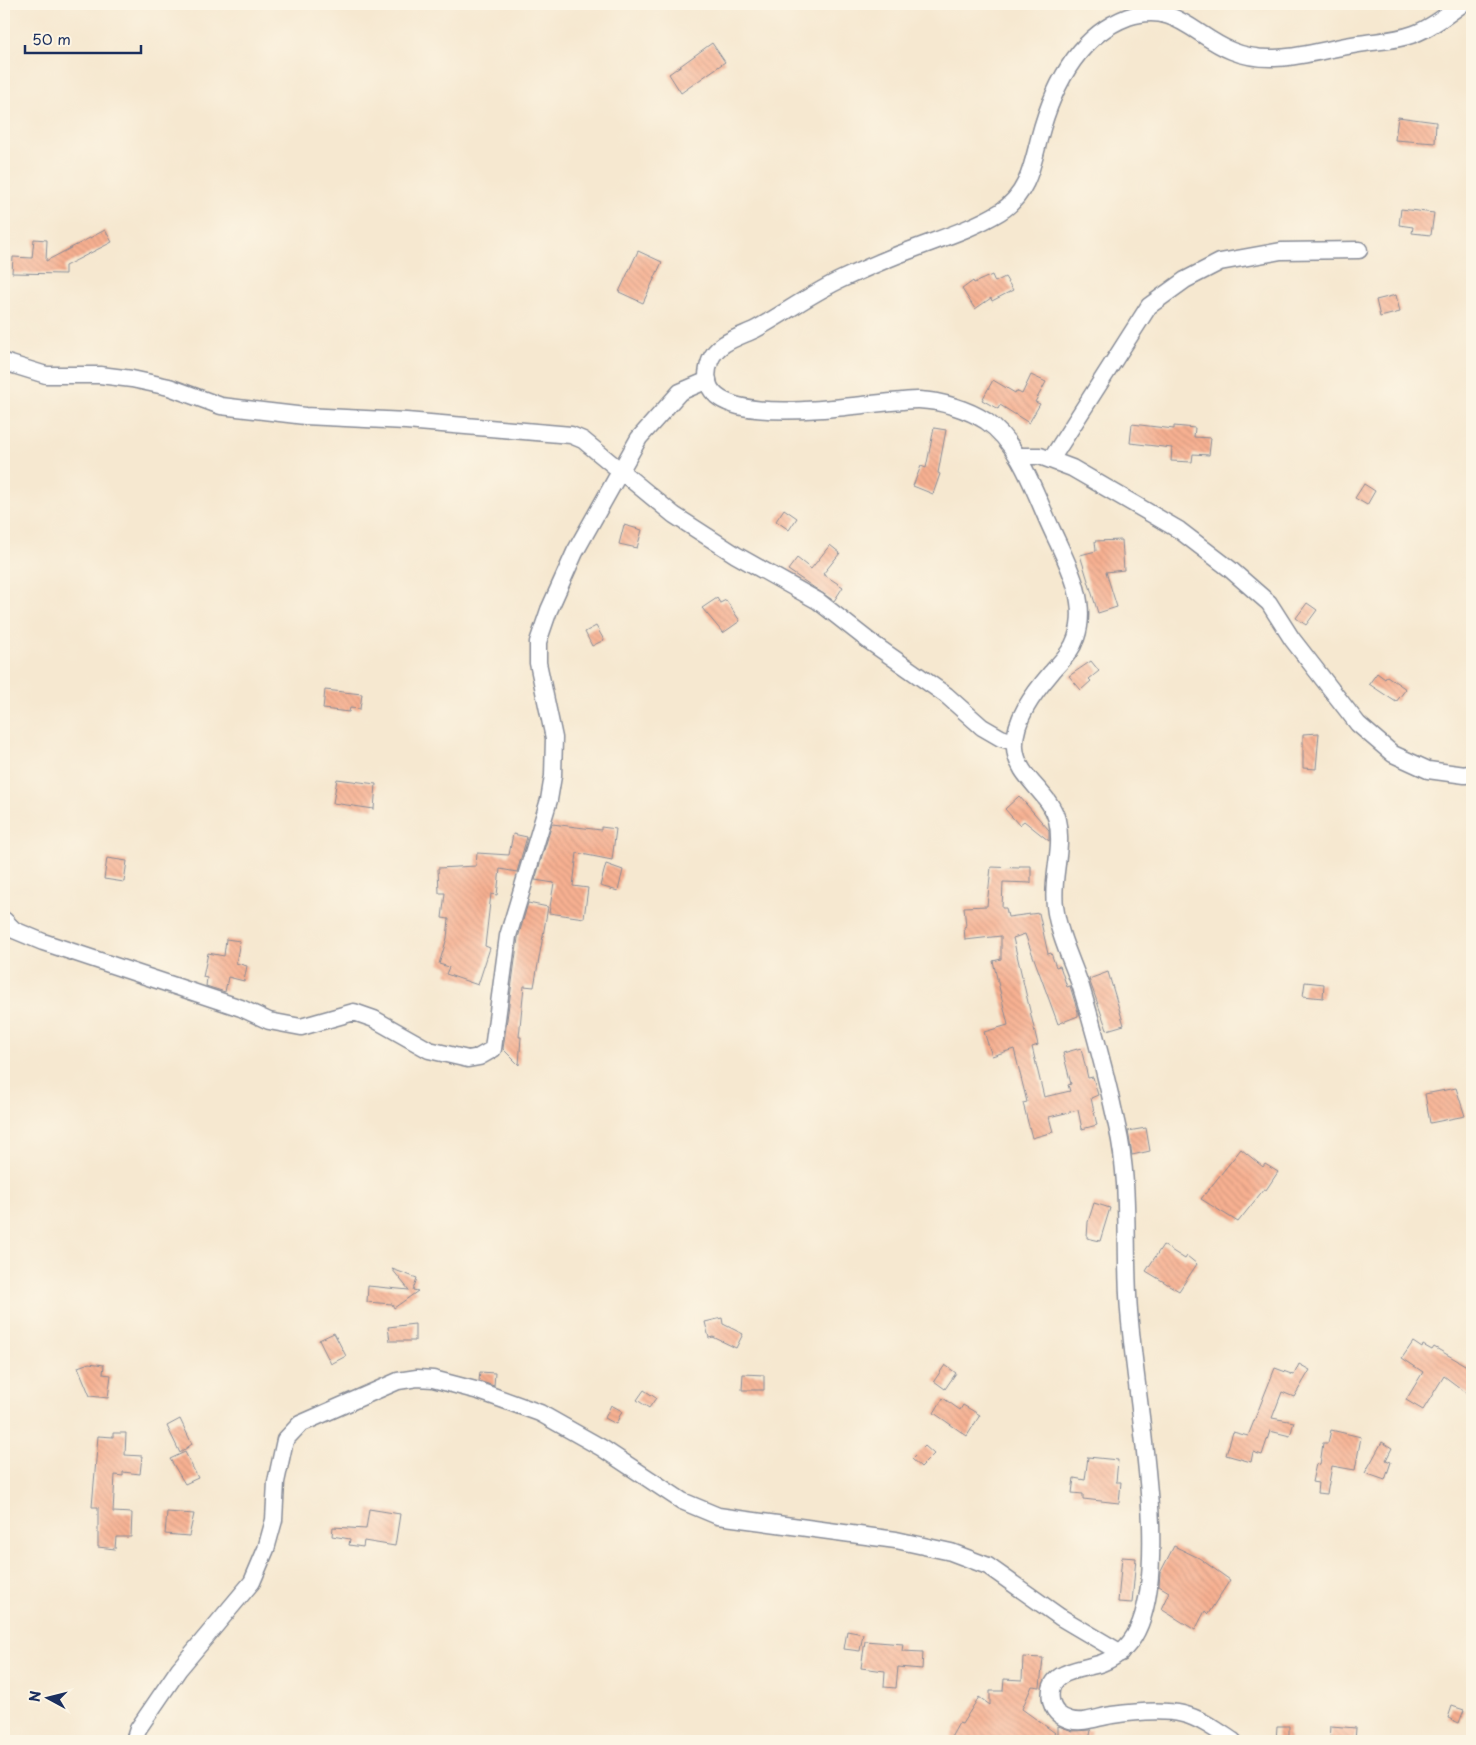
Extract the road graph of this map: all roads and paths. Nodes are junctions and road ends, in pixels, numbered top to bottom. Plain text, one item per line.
1 (1462, 4) edge
2 (1359, 250) dead end
3 (4, 362) edge
4 (708, 380) junction
5 (1018, 456) junction
6 (1052, 458) junction
7 (620, 470) junction
8 (1014, 742) junction
9 (1472, 774) edge
10 (4, 920) edge
11 (1121, 1653) junction
12 (134, 1741) edge
13 (1233, 1741) edge

1 - 4 street
2 - 6 street
3 - 7 street
4 - 5 street
4 - 7 street
5 - 6 street
5 - 8 street
6 - 9 street
7 - 8 street
7 - 10 street
8 - 11 street
11 - 12 street
11 - 13 street

